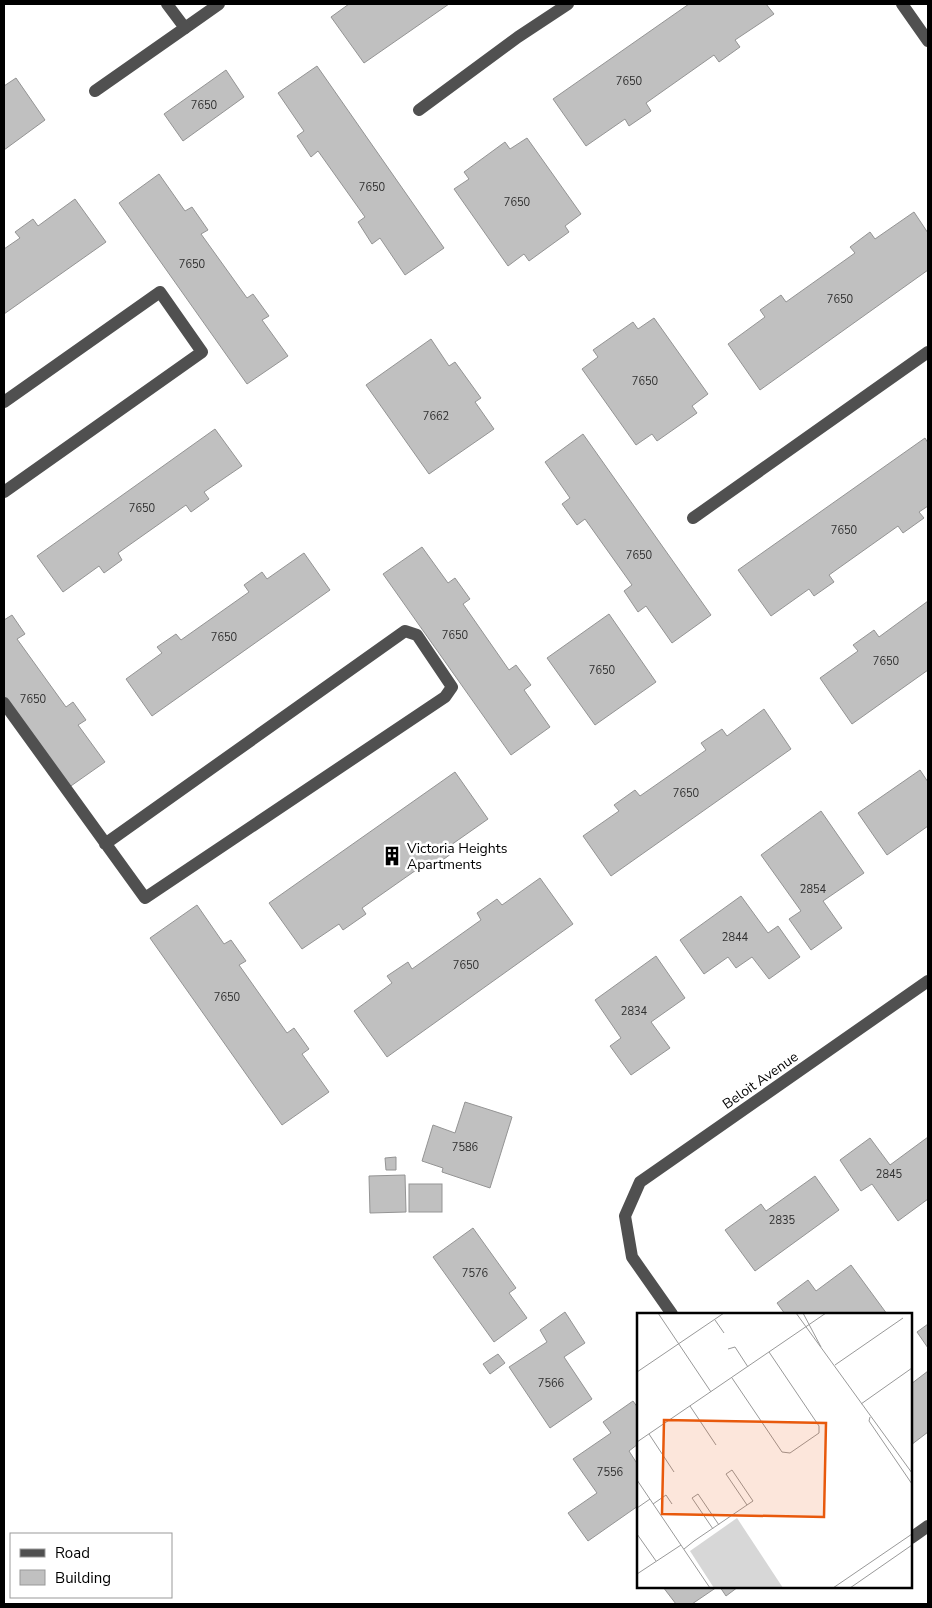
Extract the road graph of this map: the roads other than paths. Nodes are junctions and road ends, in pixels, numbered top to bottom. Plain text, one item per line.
1 (167, 4) edge
2 (219, 4) edge
3 (568, 4) edge
4 (902, 4) edge
5 (185, 28) junction
6 (928, 41) edge
7 (95, 91) dead end
8 (419, 110) dead end
9 (928, 352) edge
10 (4, 402) edge
11 (4, 492) edge
12 (693, 518) dead end
13 (4, 703) edge
14 (105, 844) junction
15 (928, 981) edge
16 (671, 1313) edge
17 (928, 1526) edge
18 (912, 1537) edge

1 - 5 street
2 - 5 street
3 - 8 street
4 - 6 street
5 - 7 street
9 - 12 street
10 - 11 street
13 - 14 street
14 - 14 street
15 - 16 street, Beloit Avenue
17 - 18 street

